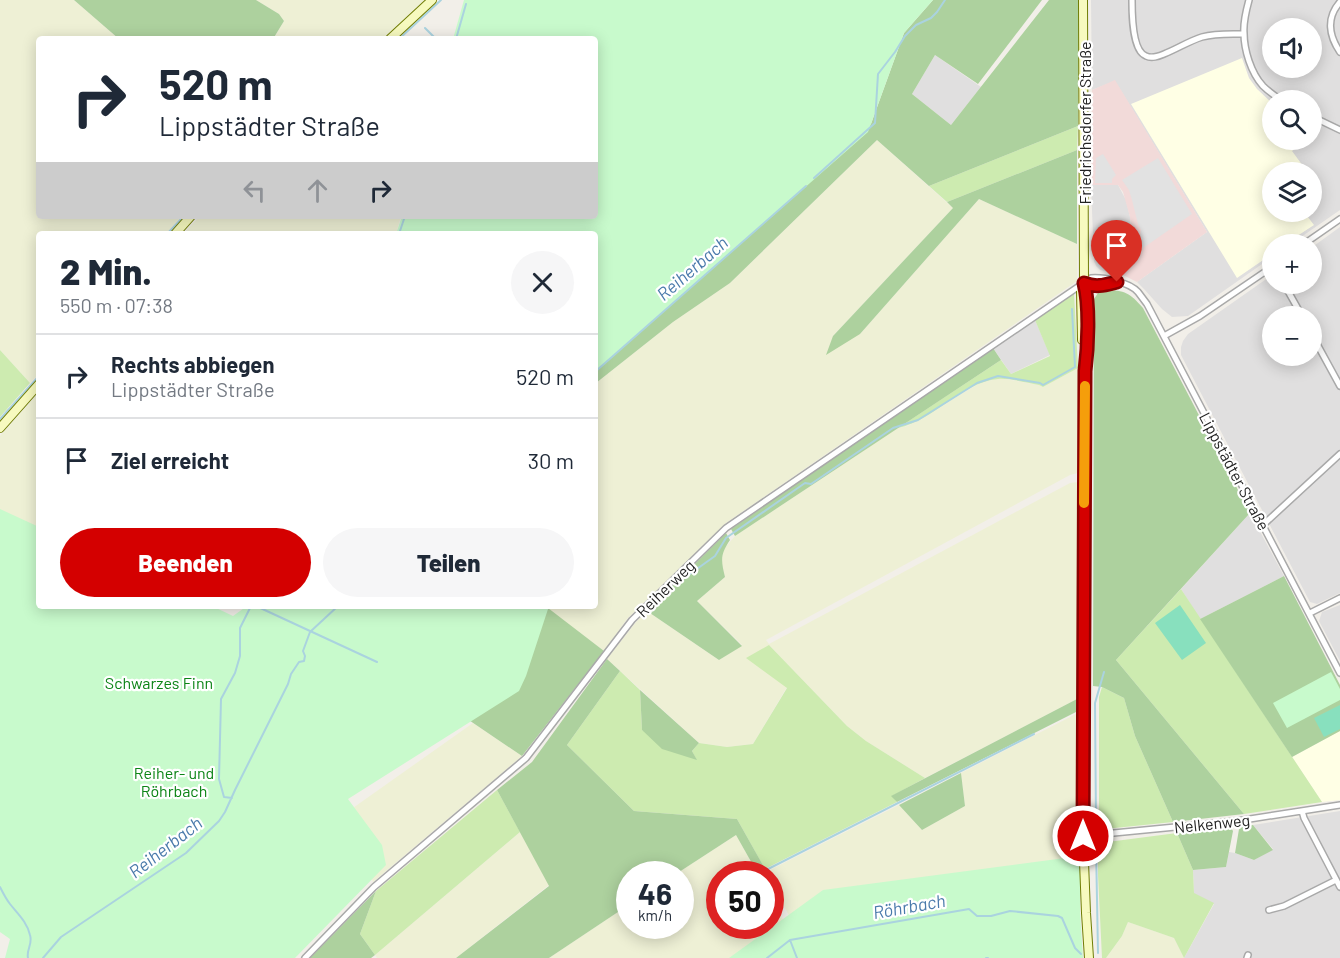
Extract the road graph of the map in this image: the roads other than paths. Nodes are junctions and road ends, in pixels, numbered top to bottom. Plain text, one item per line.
1 (432, 0) edge
2 (1083, 0) edge
3 (1132, 0) edge
4 (1249, 0) edge
5 (1340, 2) edge
6 (1244, 34) junction
7 (393, 36) edge
8 (1340, 52) edge
9 (1268, 90) edge
10 (1322, 121) edge
11 (1340, 130) edge
12 (188, 219) edge
13 (1340, 219) edge
14 (178, 231) edge
15 (1318, 234) edge
16 (1262, 274) edge
17 (1084, 283) junction
18 (1164, 336) junction
19 (1322, 352) edge
20 (1339, 382) edge
21 (36, 387) edge
22 (0, 428) edge
23 (1340, 454) edge
24 (1263, 525) junction
25 (1340, 598) edge
26 (1310, 613) junction
27 (1340, 673) edge
28 (1340, 805) edge
29 (1302, 811) junction
30 (1083, 836) junction
31 (1336, 880) junction
32 (1340, 887) edge
33 (1269, 910) dead end
34 (305, 958) edge
35 (1089, 958) edge

1 - 7 main road
2 - 17 main road, Friedrichsdorfer Straße
3 - 6 street
4 - 6 street
5 - 8 street
6 - 9 street
10 - 11 street
12 - 14 main road
13 - 15 street
16 - 18 street
17 - 18 street, Lippstädter Straße
17 - 30 main road, Friedrichsdorfer Straße
17 - 34 street, Reiherweg
18 - 24 street, Lippstädter Straße
19 - 20 street
21 - 22 main road
23 - 24 street
24 - 26 street, Lippstädter Straße
25 - 26 street
26 - 27 street, Lippstädter Straße
28 - 29 street, Nelkenweg
29 - 30 street, Nelkenweg
29 - 31 street
30 - 35 main road, Friedrichsdorfer Straße
31 - 32 street
31 - 33 street

